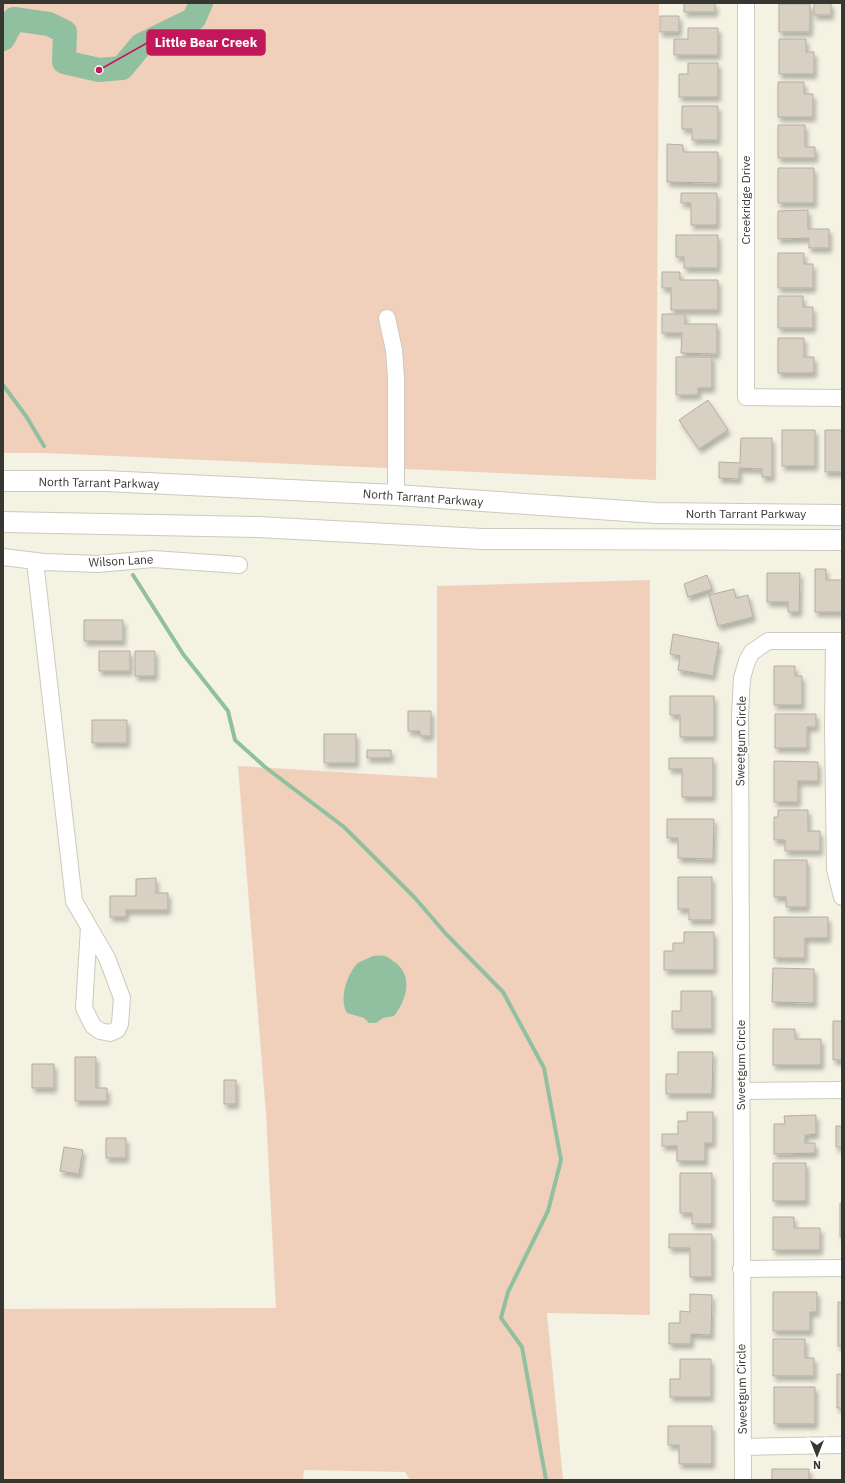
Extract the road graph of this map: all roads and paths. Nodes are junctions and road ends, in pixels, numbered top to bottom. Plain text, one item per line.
1 (746, 3) edge
2 (387, 318) dead end
3 (842, 398) edge
4 (3, 481) edge
5 (396, 495) junction
6 (842, 515) edge
7 (3, 522) edge
8 (842, 540) edge
9 (3, 557) edge
10 (35, 561) junction
11 (239, 565) dead end
12 (838, 641) edge
13 (842, 897) edge
14 (89, 927) junction
15 (842, 1090) edge
16 (742, 1092) junction
17 (842, 1268) edge
18 (741, 1269) junction
19 (842, 1445) edge
20 (743, 1447) junction
21 (743, 1480) edge

1 - 3 street, Creekridge Drive
2 - 5 street
4 - 5 main road, North Tarrant Parkway
5 - 6 main road, North Tarrant Parkway
7 - 8 main road
9 - 10 street, Wilson Lane
10 - 11 street, Wilson Lane
10 - 14 street
12 - 13 street
12 - 16 street, Sweetgum Circle
14 - 14 street
15 - 16 street
16 - 18 street, Sweetgum Circle
17 - 18 street
18 - 20 street, Sweetgum Circle
19 - 20 street
20 - 21 street, Sweetgum Circle

